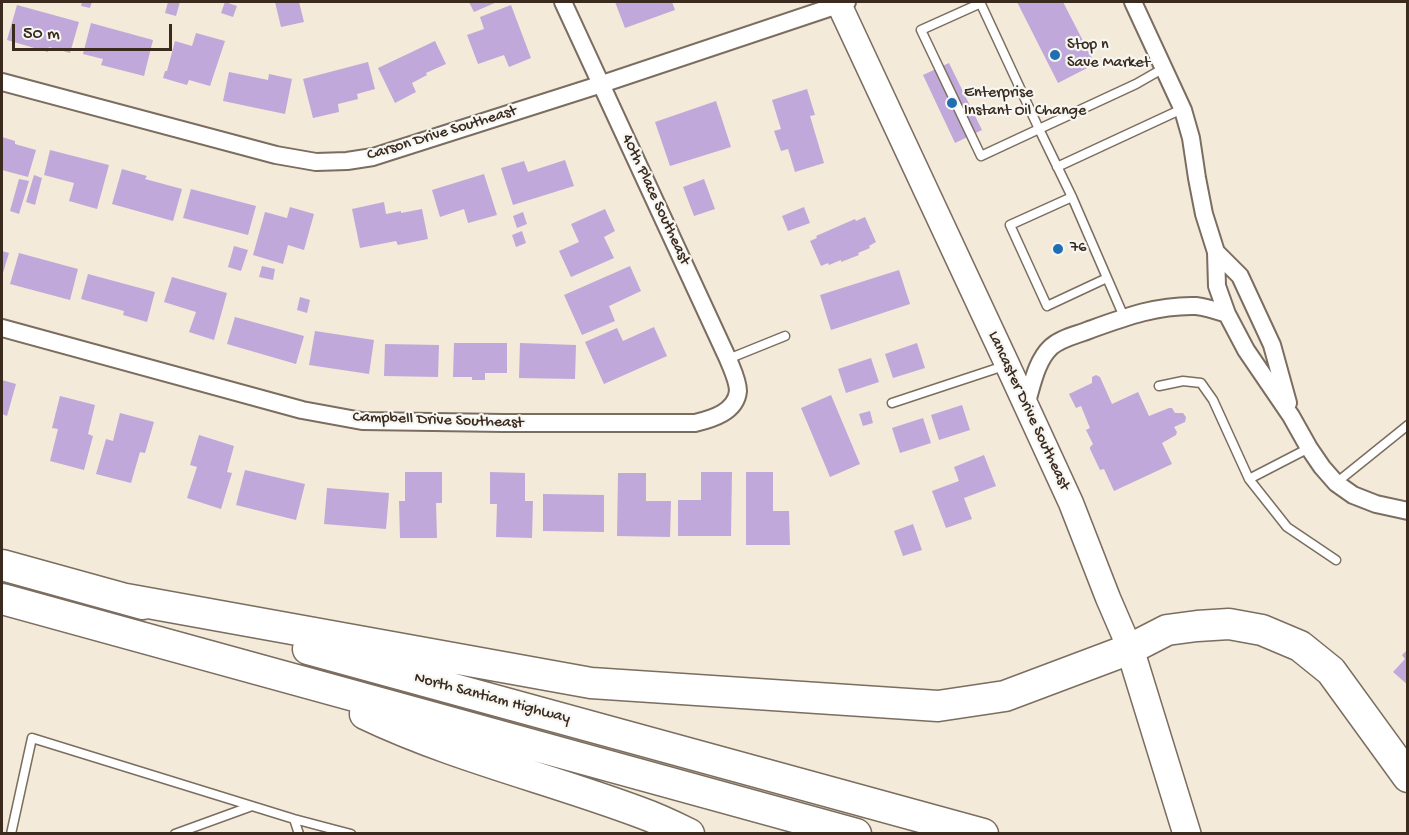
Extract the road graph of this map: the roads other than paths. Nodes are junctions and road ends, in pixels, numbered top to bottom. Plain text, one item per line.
1 (563, 2) edge
2 (981, 2) edge
3 (1133, 2) edge
4 (842, 3) edge
5 (1164, 68) junction
6 (2, 82) edge
7 (602, 84) junction
8 (1182, 109) junction
9 (1039, 129) junction
10 (1057, 167) junction
11 (1072, 196) junction
12 (1216, 252) junction
13 (1107, 278) junction
14 (1227, 314) junction
15 (1124, 317) junction
16 (2, 328) edge
17 (785, 336) dead end
18 (728, 359) junction
19 (1007, 364) junction
20 (1159, 386) dead end
21 (735, 402) joint
22 (892, 403) dead end
23 (1026, 405) junction
24 (1291, 416) junction
25 (1407, 425) edge
26 (1309, 448) junction
27 (1249, 479) junction
28 (1336, 483) junction
29 (1407, 511) edge
30 (1336, 560) dead end
31 (2, 565) edge
32 (2, 599) edge
33 (126, 599) junction
34 (1130, 650) junction
35 (290, 678) junction
36 (1407, 777) edge
37 (252, 806) junction
38 (294, 819) junction
39 (11, 834) edge
40 (176, 834) edge
41 (299, 834) edge
42 (351, 834) edge
43 (689, 834) edge
44 (856, 834) edge
45 (983, 834) edge
46 (1187, 834) edge

1 - 7 street, 40th Place Southeast
2 - 9 lane
2 - 9 lane
3 - 5 street
4 - 7 street, Carson Drive Southeast
4 - 19 main road, Lancaster Drive Southeast
5 - 8 street
5 - 9 lane
6 - 7 street, Carson Drive Southeast
7 - 18 street, 40th Place Southeast
8 - 10 lane
8 - 12 street
9 - 10 lane
10 - 11 lane
11 - 13 lane
11 - 13 lane
12 - 14 street
12 - 24 street
13 - 15 lane
14 - 15 street
14 - 24 street
15 - 23 street
16 - 21 street, Campbell Drive Southeast
17 - 18 lane
18 - 21 street, 40th Place Southeast
19 - 22 lane
19 - 23 main road, Lancaster Drive Southeast
20 - 27 lane
23 - 34 main road, Lancaster Drive Southeast
24 - 26 street
25 - 28 lane
26 - 27 lane
26 - 28 street
27 - 30 lane
28 - 29 street
31 - 33 highway, North Santiam Highway
32 - 35 highway, North Santiam Highway
33 - 34 highway
33 - 45 highway, North Santiam Highway
34 - 36 highway
34 - 46 main road, Lancaster Drive Southeast
35 - 43 highway
35 - 44 highway, North Santiam Highway
37 - 38 lane
37 - 39 lane
37 - 40 lane
38 - 41 lane
38 - 42 lane

